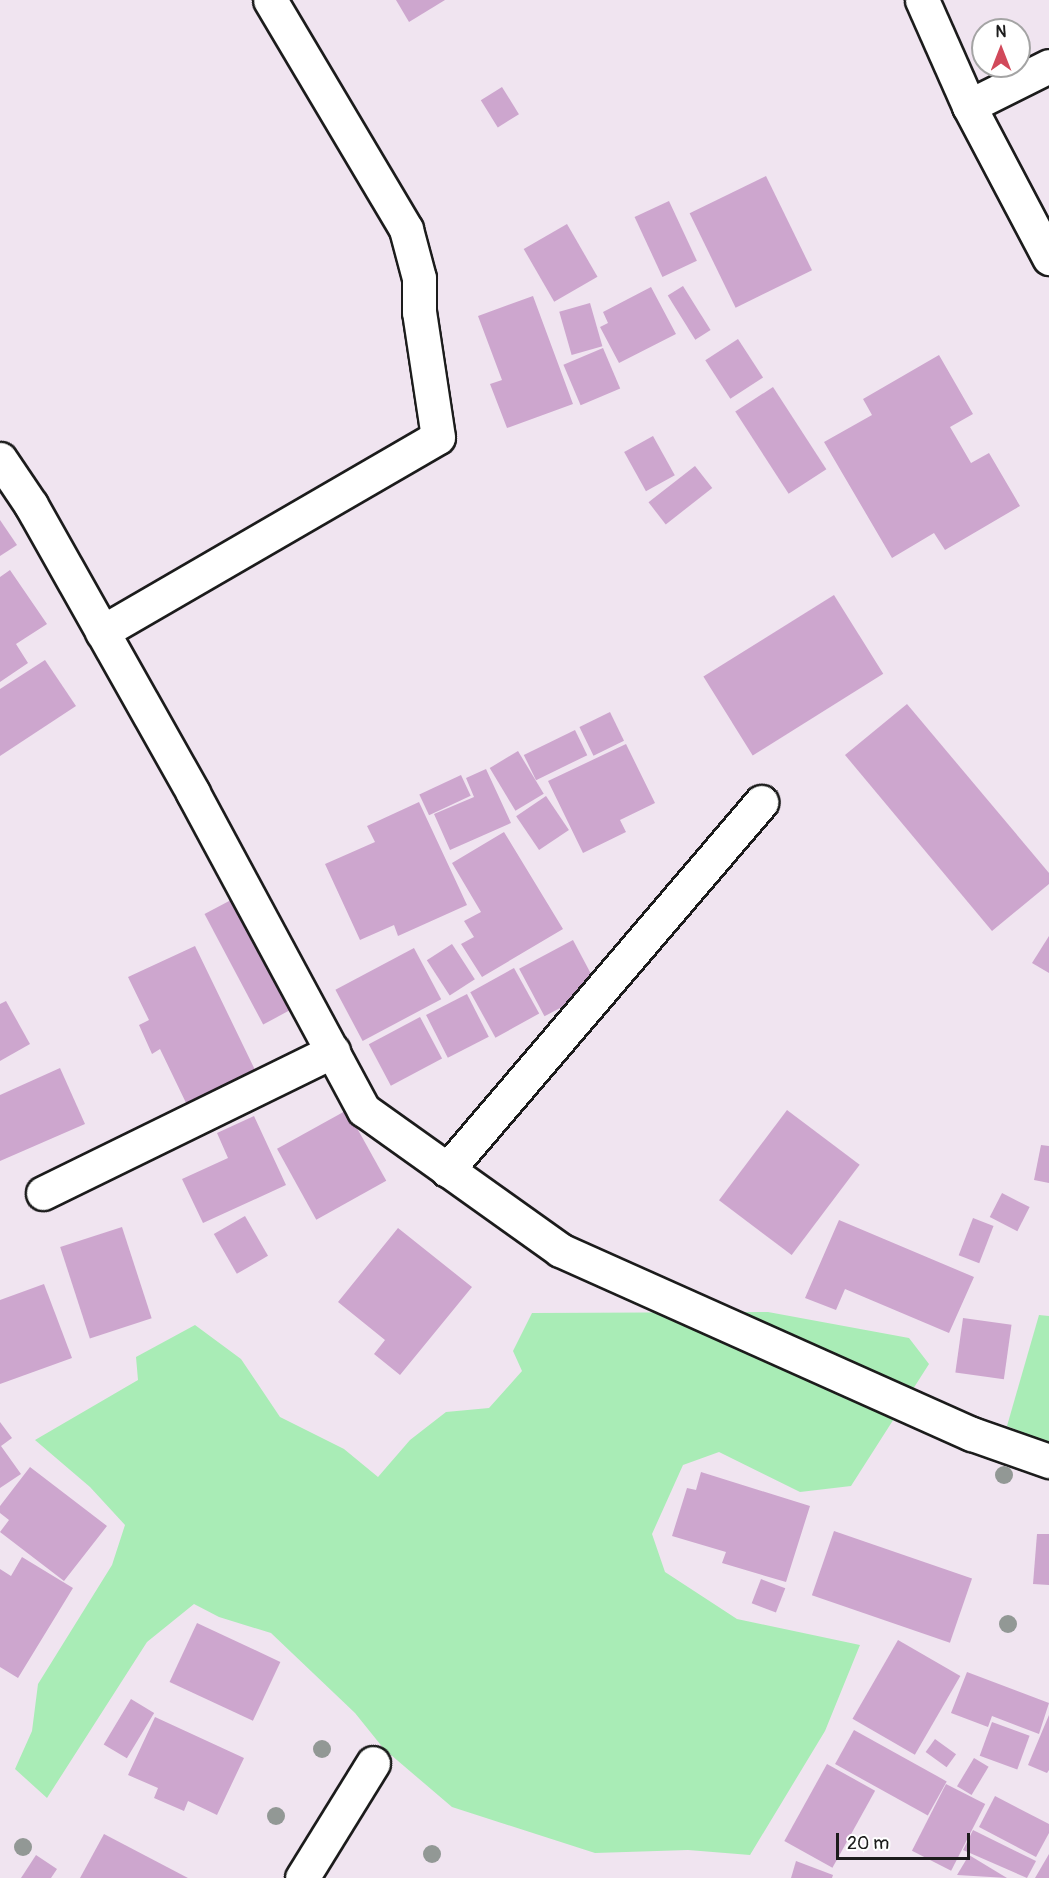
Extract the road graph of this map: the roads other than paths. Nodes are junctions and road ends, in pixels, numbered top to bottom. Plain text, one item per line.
1 (270, 0) edge
2 (922, 0) edge
3 (1049, 66) edge
4 (969, 106) junction
5 (1049, 258) edge
6 (0, 459) edge
7 (102, 632) junction
8 (762, 802) dead end
9 (333, 1051) junction
10 (447, 1170) junction
11 (43, 1193) dead end
12 (1049, 1461) edge
13 (374, 1763) dead end
14 (303, 1878) edge

1 - 7 street
2 - 4 street
3 - 4 street
4 - 5 street
6 - 7 street
7 - 9 street
8 - 10 street
9 - 10 street
9 - 11 street
10 - 12 street
13 - 14 street

